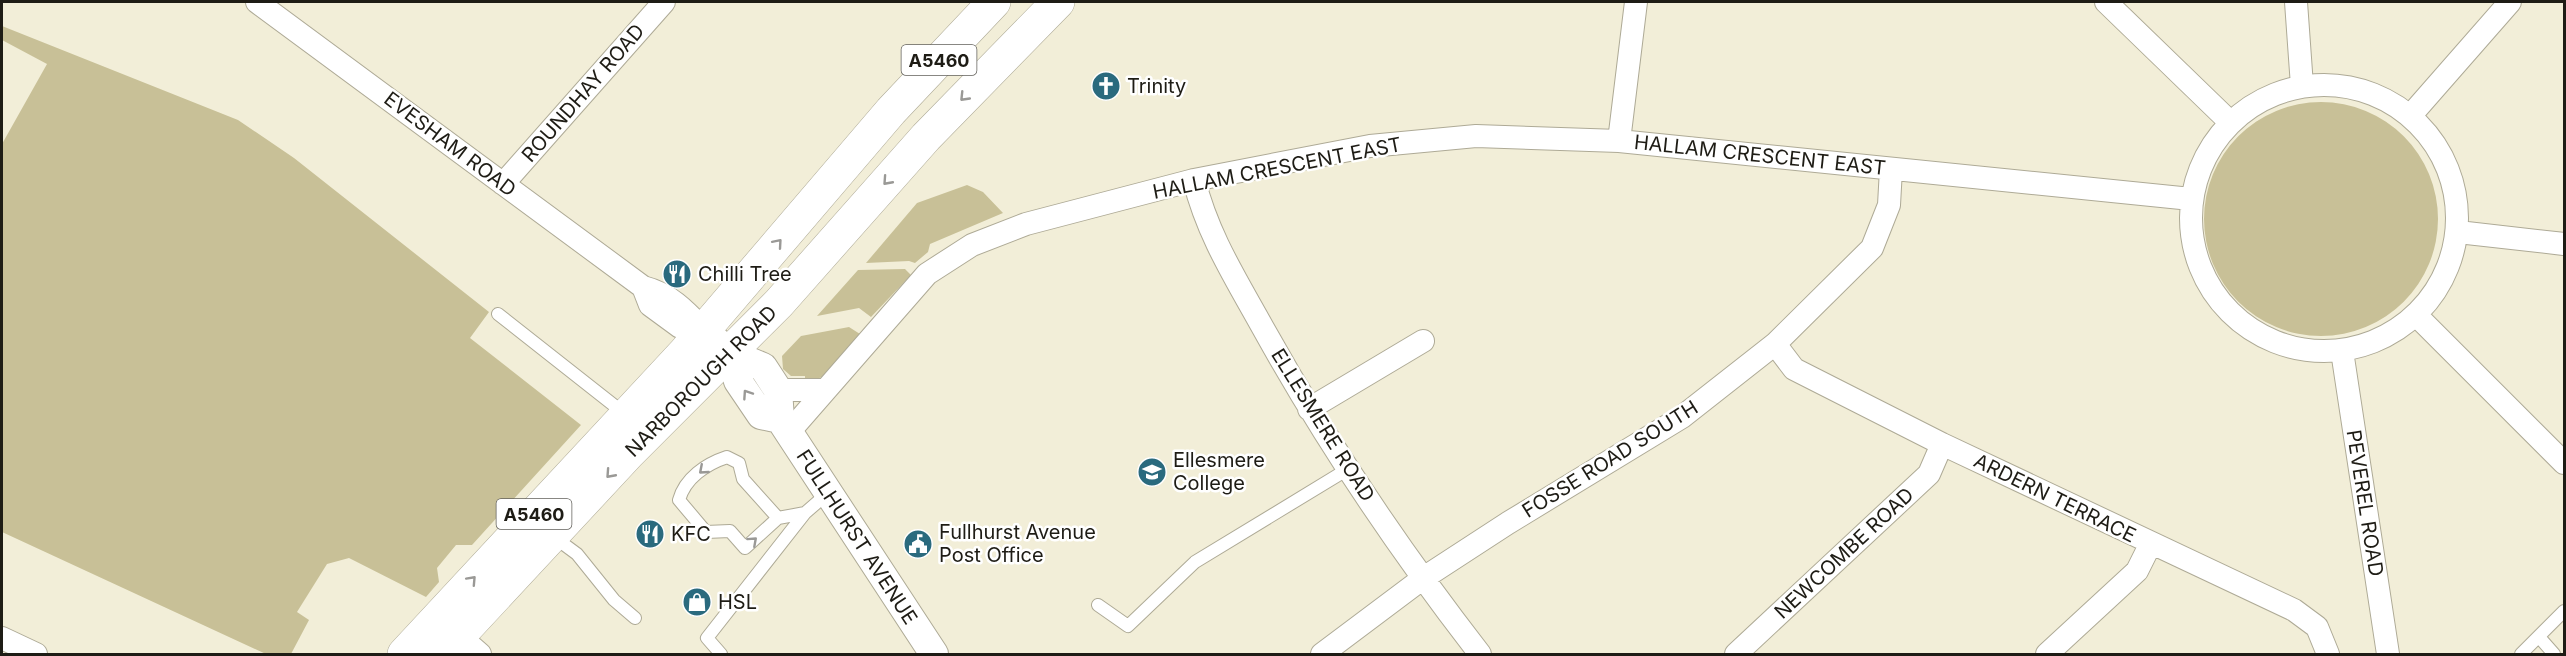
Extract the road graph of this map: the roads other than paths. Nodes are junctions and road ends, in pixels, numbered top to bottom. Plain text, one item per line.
1 (257, 2) edge
2 (661, 2) edge
3 (1058, 2) edge
4 (1636, 2) edge
5 (2106, 2) edge
6 (2296, 2) edge
7 (2510, 2) edge
8 (987, 4) edge
9 (2302, 86) junction
10 (2411, 115) junction
11 (2230, 122) junction
12 (1619, 141) junction
13 (1891, 169) junction
14 (1194, 180) junction
15 (503, 184) junction
16 (2191, 199) junction
17 (2458, 232) junction
18 (2565, 244) edge
19 (498, 315) dead end
20 (2416, 316) junction
21 (704, 330) junction
22 (1423, 341) dead end
23 (1775, 344) junction
24 (2342, 351) junction
25 (729, 353) junction
26 (778, 390) junction
27 (825, 390) junction
28 (1308, 409) junction
29 (626, 415) junction
30 (784, 426) junction
31 (1942, 444) junction
32 (2565, 463) edge
33 (1348, 469) junction
34 (828, 493) junction
35 (805, 513) junction
36 (778, 518) junction
37 (553, 536) junction
38 (2151, 543) junction
39 (1422, 579) junction
40 (1098, 605) dead end
41 (2565, 611) edge
42 (635, 618) dead end
43 (2539, 637) junction
44 (2, 638) edge
45 (455, 640) edge
46 (36, 654) edge
47 (404, 654) edge
48 (721, 654) edge
49 (934, 654) edge
50 (1322, 654) edge
51 (1480, 654) edge
52 (1736, 654) edge
53 (2047, 654) edge
54 (2328, 654) edge
55 (2388, 654) edge
56 (2521, 654) edge
57 (2554, 654) edge

1 - 15 street, EVESHAM ROAD
2 - 15 street, ROUNDHAY ROAD
3 -> 25 main road, NARBOROUGH ROAD / A5460
4 - 12 street
5 - 11 street
6 - 9 street
7 - 10 street
21 -> 8 main road, NARBOROUGH ROAD / A5460
9 - 10 street
9 - 11 street
10 - 17 street
11 - 16 street
12 - 13 street, HALLAM CRESCENT EAST
12 - 14 street, HALLAM CRESCENT EAST
13 - 16 street, HALLAM CRESCENT EAST
13 - 23 street, FOSSE ROAD SOUTH
14 - 27 street, HALLAM CRESCENT EAST
14 - 28 street, ELLESMERE ROAD
15 - 21 street, EVESHAM ROAD
16 - 24 street
17 - 18 street
17 - 20 street
19 - 29 lane
20 - 24 street
20 - 32 street
21 - 25 street, FULLHURST AVENUE
21 - 29 main road, NARBOROUGH ROAD / A5460
22 - 28 street
23 - 31 street, ARDERN TERRACE
23 - 39 street, FOSSE ROAD SOUTH
24 - 55 street, PEVEREL ROAD
25 - 26 street, FULLHURST AVENUE
30 -> 25 street, FULLHURST AVENUE
25 -> 37 main road, NARBOROUGH ROAD / A5460
26 - 27 street
26 - 30 street, FULLHURST AVENUE
27 - 30 street, HALLAM CRESCENT EAST
28 - 33 street, ELLESMERE ROAD
45 -> 29 main road, NARBOROUGH ROAD / A5460
30 - 34 street, FULLHURST AVENUE
31 - 38 street, ARDERN TERRACE
31 - 52 street, NEWCOMBE ROAD
33 - 39 street, ELLESMERE ROAD
33 - 40 lane
34 - 35 lane
34 - 49 street, FULLHURST AVENUE
35 - 36 lane
35 - 48 lane
36 -> 36 lane
37 - 42 lane
37 - 45 main road, NARBOROUGH ROAD / A5460
38 - 53 street
38 - 54 street, ARDERN TERRACE
39 - 50 street, FOSSE ROAD SOUTH
39 - 51 street, ELLESMERE ROAD
41 - 43 lane
43 - 56 lane
43 - 57 lane
44 - 46 street
45 - 47 main road, NARBOROUGH ROAD / A5460

